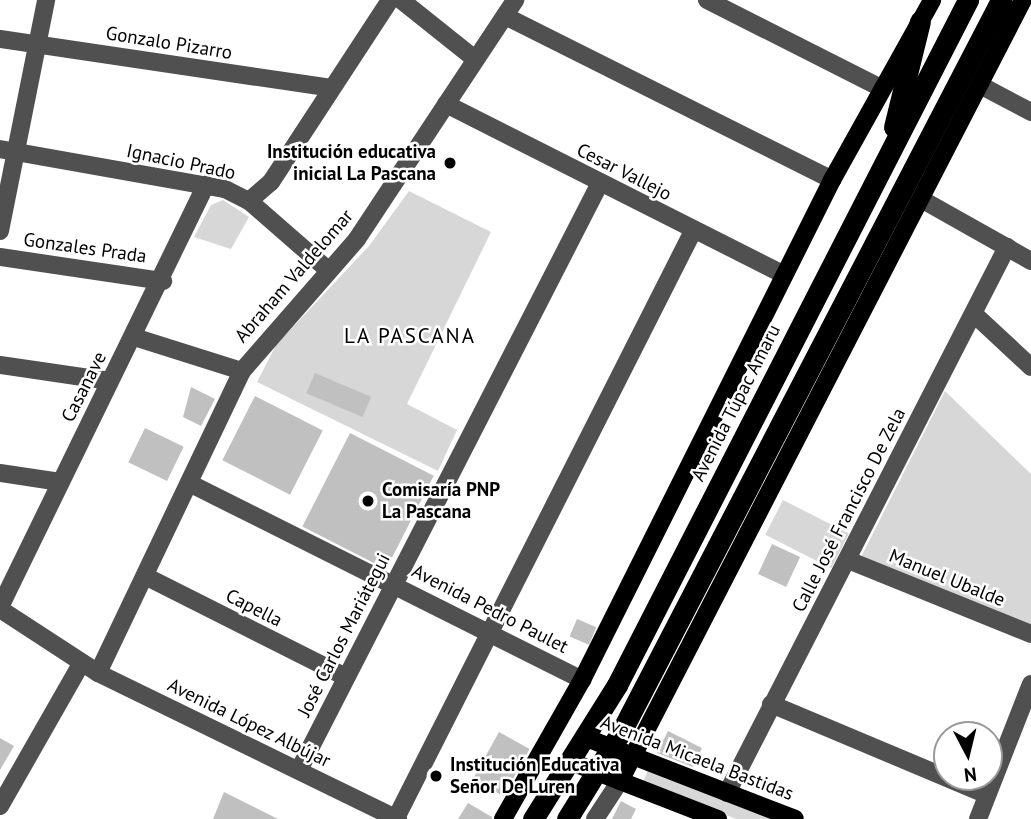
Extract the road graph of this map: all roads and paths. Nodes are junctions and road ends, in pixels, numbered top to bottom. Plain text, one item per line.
1 (46, 0) edge
2 (390, 0) edge
3 (401, 0) edge
4 (515, 0) edge
5 (707, 0) edge
6 (932, 0) edge
7 (968, 0) edge
8 (1001, 0) edge
9 (1023, 0) edge
10 (505, 16) junction
11 (920, 21) junction
12 (0, 39) edge
13 (37, 44) junction
14 (475, 60) junction
15 (980, 85) junction
16 (881, 88) junction
17 (331, 89) junction
18 (446, 104) junction
19 (1031, 112) edge
20 (8, 150) edge
21 (884, 164) junction
22 (832, 180) junction
23 (600, 183) junction
24 (206, 186) junction
25 (921, 200) junction
26 (249, 201) junction
27 (0, 231) edge
28 (693, 231) junction
29 (1007, 247) junction
30 (0, 257) edge
31 (1031, 261) edge
32 (327, 270) junction
33 (784, 275) junction
34 (163, 281) junction
35 (974, 314) junction
36 (134, 337) junction
37 (0, 365) edge
38 (1031, 367) edge
39 (242, 371) junction
40 (110, 381) junction
41 (0, 473) edge
42 (60, 482) junction
43 (189, 484) junction
44 (848, 560) junction
45 (145, 576) junction
46 (393, 582) junction
47 (0, 608) edge
48 (490, 633) junction
49 (1031, 634) edge
50 (81, 664) junction
51 (98, 673) junction
52 (346, 677) junction
53 (582, 680) junction
54 (1031, 684) edge
55 (771, 704) junction
56 (584, 737) junction
57 (612, 748) junction
58 (635, 756) junction
59 (569, 761) junction
60 (299, 771) junction
61 (598, 772) junction
62 (620, 780) junction
63 (557, 781) junction
64 (727, 793) junction
65 (988, 795) junction
66 (0, 806) edge
67 (397, 819) edge
68 (503, 819) edge
69 (520, 819) edge
70 (533, 819) edge
71 (567, 819) edge
72 (595, 819) edge
73 (718, 819) edge
74 (795, 819) edge
75 (978, 819) edge

1 - 13 street
2 - 17 street
3 - 14 street
4 - 10 street, Abraham Valdelomar
5 - 16 street
6 - 11 main road, Avenida Túpac Amaru
7 - 21 highway, Avenida Túpac Amaru
8 - 57 highway
9 - 15 main road
10 - 14 street, Abraham Valdelomar
10 - 22 street
11 - 16 main road, Avenida Túpac Amaru
11 - 21 highway
12 - 13 street, Gonzalo Pizarro
13 - 17 street, Gonzalo Pizarro
13 - 20 street
14 - 18 street, Abraham Valdelomar
15 - 19 street
15 - 25 main road
16 - 22 main road, Avenida Túpac Amaru
17 - 26 street
18 - 23 street, Cesar Vallejo
18 - 32 street, Abraham Valdelomar
20 - 24 street, Ignacio Prado
20 - 27 street
21 - 56 highway, Avenida Túpac Amaru
22 - 33 main road, Avenida Túpac Amaru
23 - 28 street, Cesar Vallejo
23 - 46 street, José Carlos Mariátegui
24 - 26 street, Ignacio Prado
24 - 34 street, Casanave
25 - 29 street
25 - 58 main road
26 - 32 street, Ignacio Prado
28 - 33 street, Cesar Vallejo
28 - 48 street
29 - 31 street
29 - 35 street, Calle José Francisco De Zela
30 - 34 street, Gonzales Prada
32 - 39 street, Abraham Valdelomar
33 - 53 main road, Avenida Túpac Amaru
34 - 36 street, Casanave
35 - 38 street
35 - 44 street, Calle José Francisco De Zela
36 - 39 street
36 - 40 street, Casanave
37 - 40 street
39 - 43 street, Abraham Valdelomar
40 - 42 street, Casanave
41 - 42 street
42 - 47 street, Casanave
43 - 45 street, Abraham Valdelomar
43 - 46 street, Avenida Pedro Paulet
44 - 49 street, Manuel Ubalde
44 - 55 street, Calle José Francisco De Zela
45 - 51 street, Abraham Valdelomar
45 - 52 street, Capella
46 - 48 street, Avenida Pedro Paulet
46 - 52 street, José Carlos Mariátegui
47 - 50 street, Avenida López Albújar
48 - 53 street, Avenida Pedro Paulet
48 - 67 street
50 - 51 street, Avenida López Albújar
50 - 66 street
51 - 60 street, Avenida López Albújar
52 - 60 street, José Carlos Mariátegui
53 - 68 main road, Avenida Túpac Amaru
54 - 65 street
55 - 64 street, Calle José Francisco De Zela
55 - 65 street
56 - 57 main road, Avenida Micaela Bastidas
56 - 59 highway, Avenida Túpac Amaru
57 - 58 main road, Avenida Micaela Bastidas
57 - 61 highway
58 - 62 main road
58 - 64 main road, Avenida Micaela Bastidas
59 - 61 main road
59 - 63 highway, Avenida Túpac Amaru
60 - 67 street, Avenida López Albújar
61 - 62 main road
61 - 71 highway
62 - 72 street
62 - 73 main road
63 - 69 highway
63 - 70 highway, Avenida Túpac Amaru
64 - 74 main road, Avenida Micaela Bastidas
65 - 75 street

